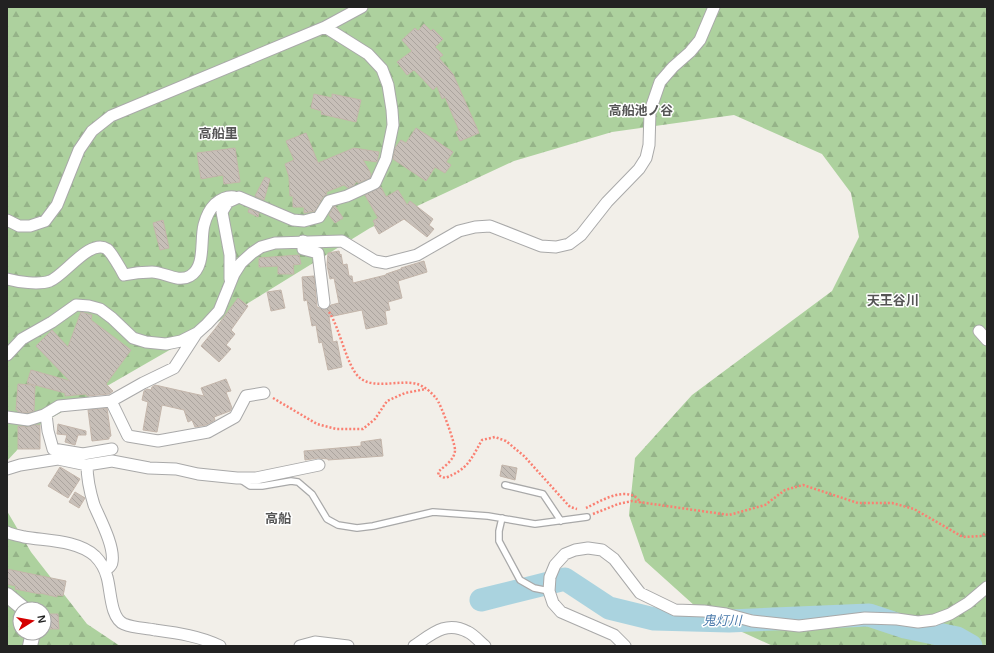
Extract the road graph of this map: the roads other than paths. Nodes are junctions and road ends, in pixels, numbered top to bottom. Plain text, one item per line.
1 (362, 7) edge
2 (714, 7) edge
3 (324, 27) junction
4 (239, 197) junction
5 (7, 220) edge
6 (303, 241) junction
7 (7, 279) edge
8 (230, 284) junction
9 (324, 303) road end
10 (979, 331) dead end
11 (197, 333) junction
12 (987, 340) edge
13 (7, 355) edge
14 (264, 393) road end
15 (111, 402) junction
16 (46, 414) junction
17 (7, 417) edge
18 (112, 449) dead end
19 (87, 464) junction
20 (319, 465) dead end
21 (7, 469) edge
22 (237, 478) junction
23 (505, 485) dead end
24 (587, 517) road end
25 (502, 518) junction
26 (560, 521) junction
27 (7, 532) edge
28 (105, 571) junction
29 (987, 587) edge
30 (549, 590) junction
31 (220, 646) edge
32 (300, 646) edge
33 (348, 646) edge
34 (414, 646) edge
35 (485, 646) edge
36 (625, 646) edge

1 - 3 street
2 - 6 street
3 - 4 street
3 - 5 street
4 - 7 street
4 - 8 street
6 - 8 street
6 - 9 street
8 - 11 street
10 - 12 street
11 - 13 street
11 - 15 street
14 - 15 street
15 - 16 street
16 - 17 street
16 - 18 street
19 - 21 street
19 - 22 street
19 - 28 street
20 - 22 street
22 - 25 lane
23 - 26 lane
24 - 26 lane
25 - 26 lane
25 - 30 lane
27 - 28 street
28 - 31 street
29 - 30 street
30 - 36 street
32 - 33 street
34 - 35 street

